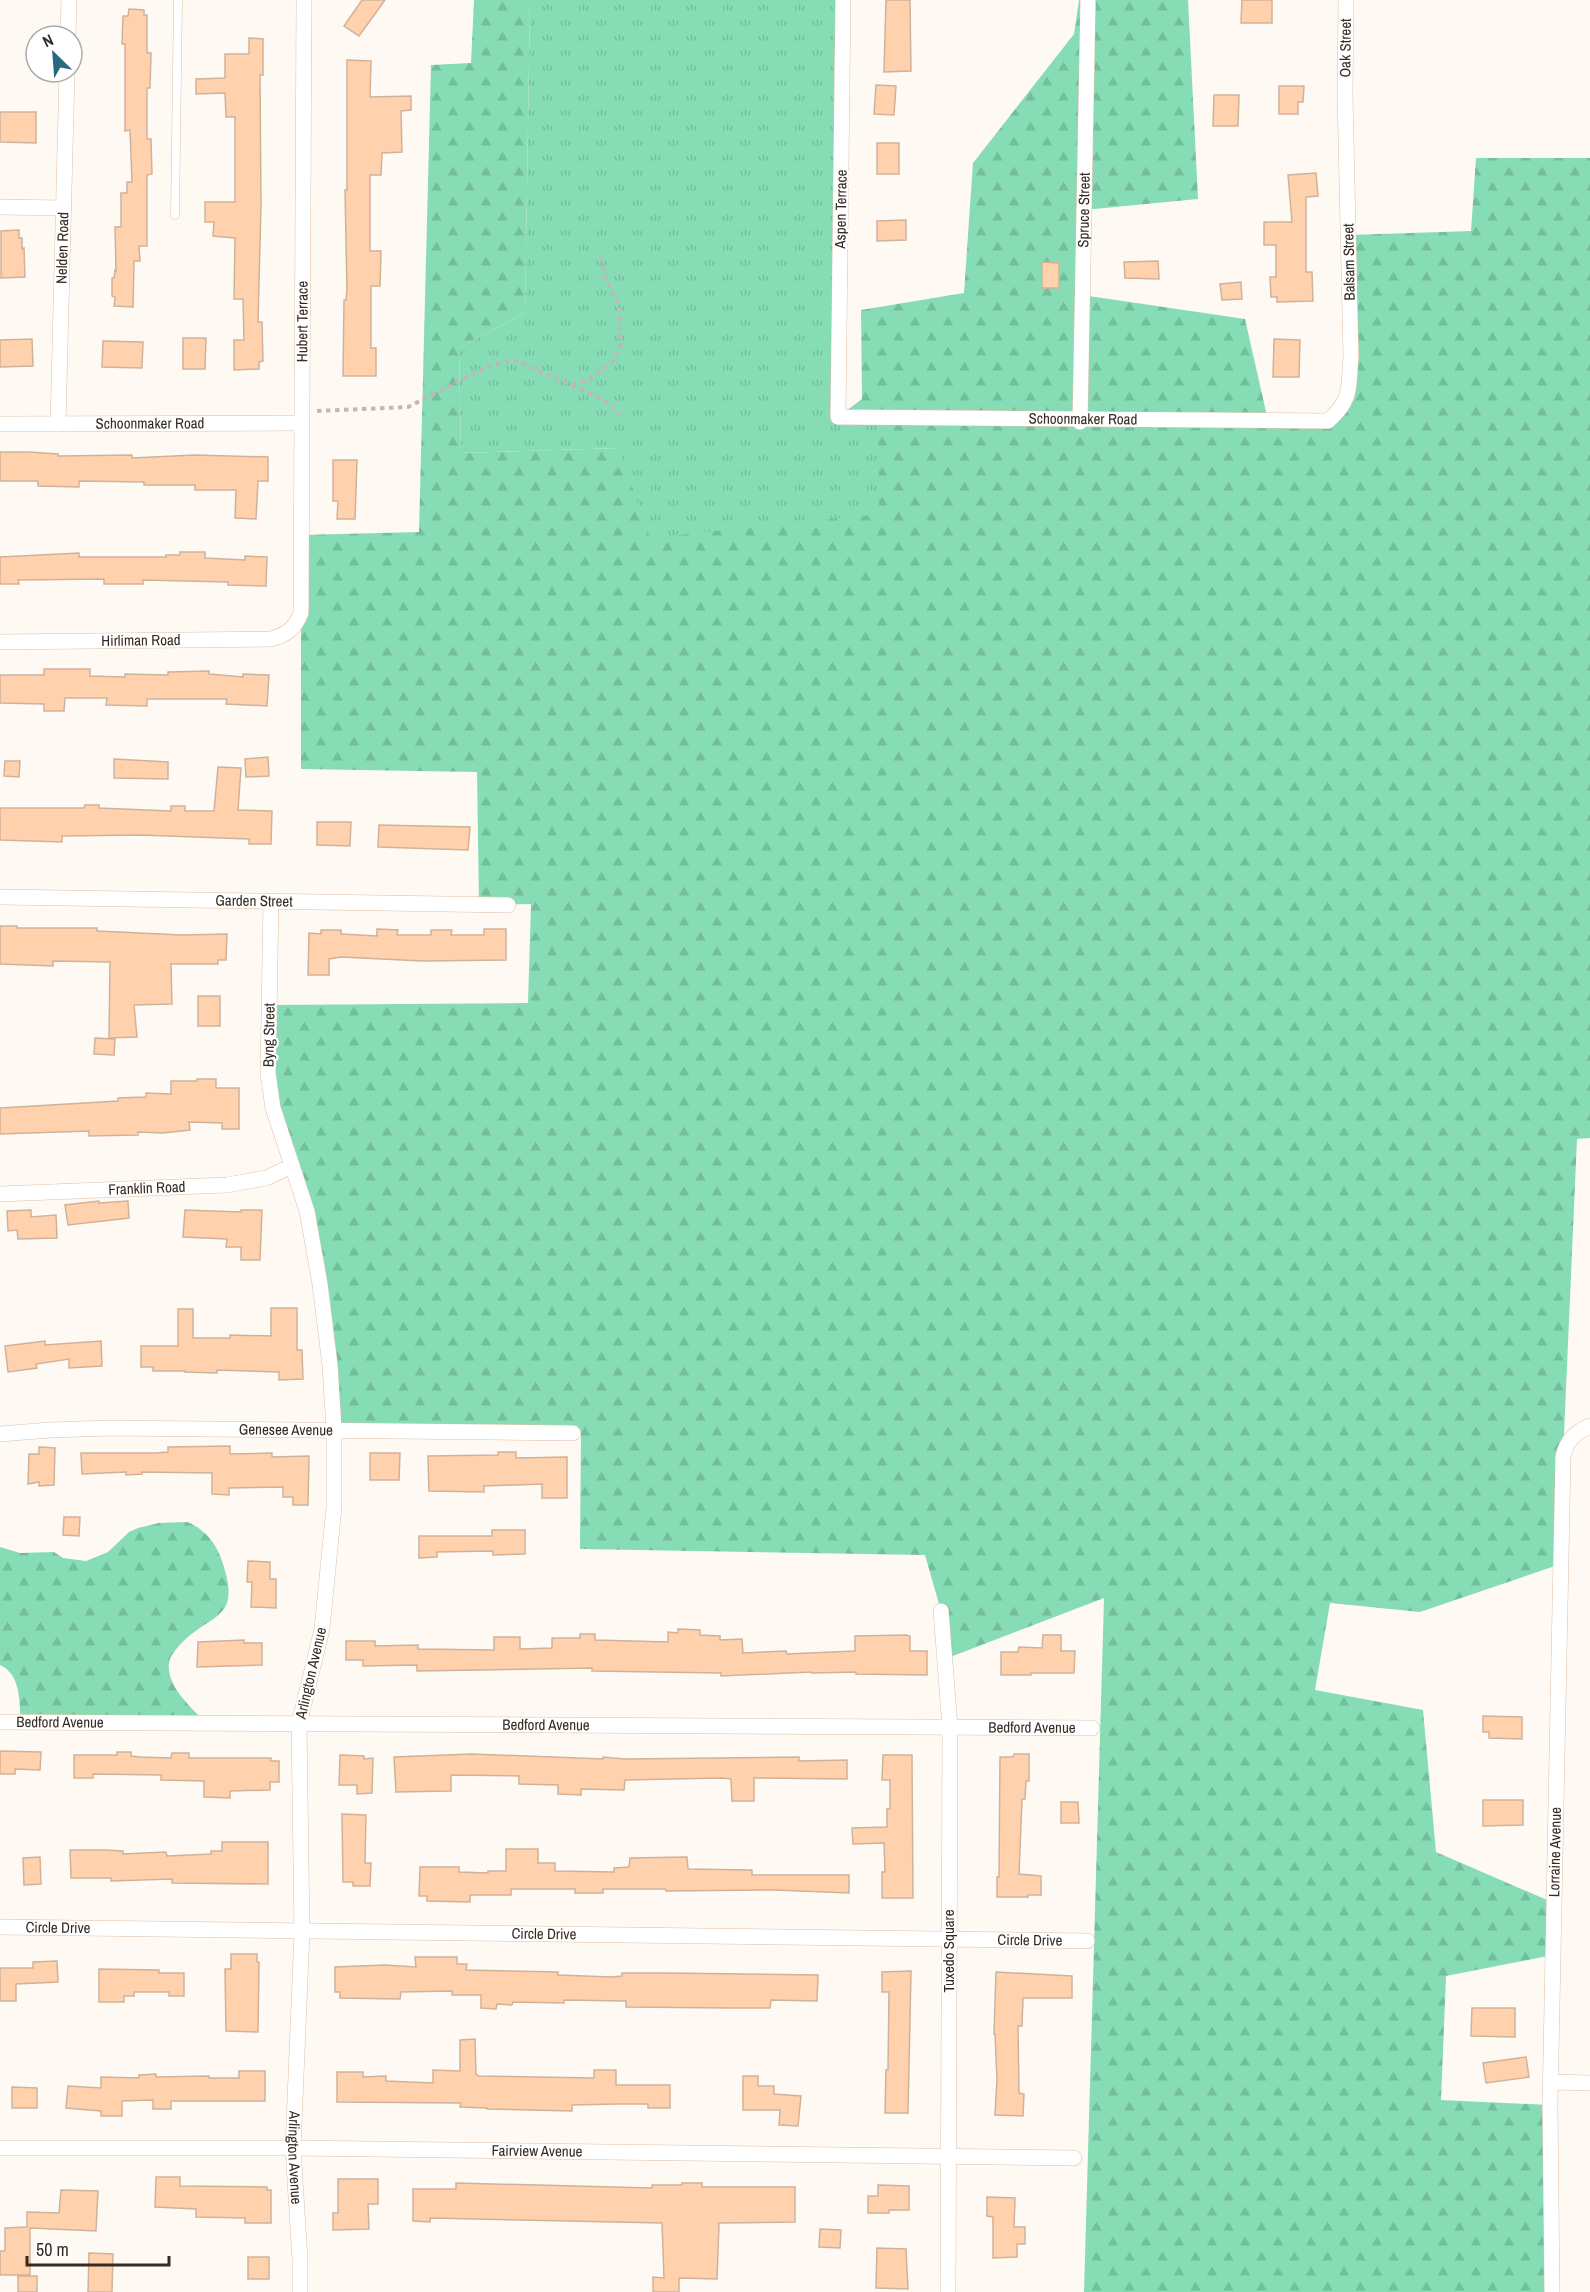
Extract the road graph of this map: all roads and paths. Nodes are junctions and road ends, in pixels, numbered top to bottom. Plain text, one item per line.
1 (69, 0) edge
2 (177, 0) edge
3 (304, 0) edge
4 (843, 0) edge
5 (1088, 0) edge
6 (1346, 0) edge
7 (68, 24) edge
8 (67, 84) edge
9 (1345, 94) joint
10 (0, 207) edge
11 (64, 208) junction
12 (176, 215) dead end
13 (601, 253) dead end
14 (572, 385) junction
15 (301, 417) junction
16 (838, 417) joint
17 (623, 419) dead end
18 (1080, 421) junction
19 (1328, 421) joint
20 (0, 424) edge
21 (58, 424) junction
22 (283, 636) joint
23 (0, 642) edge
24 (0, 897) edge
25 (271, 901) junction
26 (508, 905) dead end
27 (292, 1166) junction
28 (0, 1194) edge
29 (1590, 1426) edge
30 (334, 1430) junction
31 (573, 1433) dead end
32 (0, 1434) edge
33 (941, 1611) dead end
34 (0, 1722) edge
35 (299, 1724) junction
36 (950, 1727) junction
37 (1092, 1728) dead end
38 (0, 1927) edge
39 (302, 1932) junction
40 (949, 1941) junction
41 (1087, 1941) dead end
42 (1551, 2082) junction
43 (1590, 2082) edge
44 (0, 2148) edge
45 (292, 2148) junction
46 (950, 2156) junction
47 (1074, 2158) dead end
48 (300, 2292) edge
49 (948, 2292) edge
50 (1552, 2292) edge

1 - 7 street
2 - 12 lane
3 - 15 street, Hubert Terrace
4 - 16 street, Aspen Terrace
5 - 18 street, Spruce Street
6 - 9 street, Oak Street
8 - 11 street, Nelden Road
9 - 19 street, Balsam Street
10 - 11 street
11 - 21 street, Nelden Road
13 - 14 path
14 - 15 path
14 - 17 path
15 - 21 street, Schoonmaker Road
15 - 22 street, Hubert Terrace
16 - 18 street, Schoonmaker Road
18 - 19 street, Schoonmaker Road
20 - 21 street, Schoonmaker Road
22 - 23 street, Hirliman Road
24 - 25 street, Garden Street
25 - 26 street, Garden Street
25 - 27 street, Byng Street
27 - 28 street, Franklin Road
27 - 30 street, Arlington Avenue
29 - 42 street, Lorraine Avenue
30 - 31 street, Genesee Avenue
30 - 32 street, Genesee Avenue
30 - 35 street, Arlington Avenue
33 - 36 street, Tuxedo Square
34 - 35 street, Bedford Avenue
35 - 36 street, Bedford Avenue
35 - 39 street, Arlington Avenue
36 - 37 street, Bedford Avenue
36 - 40 street, Tuxedo Square
38 - 39 street, Circle Drive
39 - 40 street, Circle Drive
39 - 45 street, Arlington Avenue
40 - 41 street, Circle Drive
40 - 46 street, Tuxedo Square
42 - 43 street
42 - 50 street, Lorraine Avenue
44 - 45 street, Fairview Avenue
45 - 46 street, Fairview Avenue
45 - 48 street, Arlington Avenue
46 - 47 street, Fairview Avenue
46 - 49 street, Tuxedo Square

